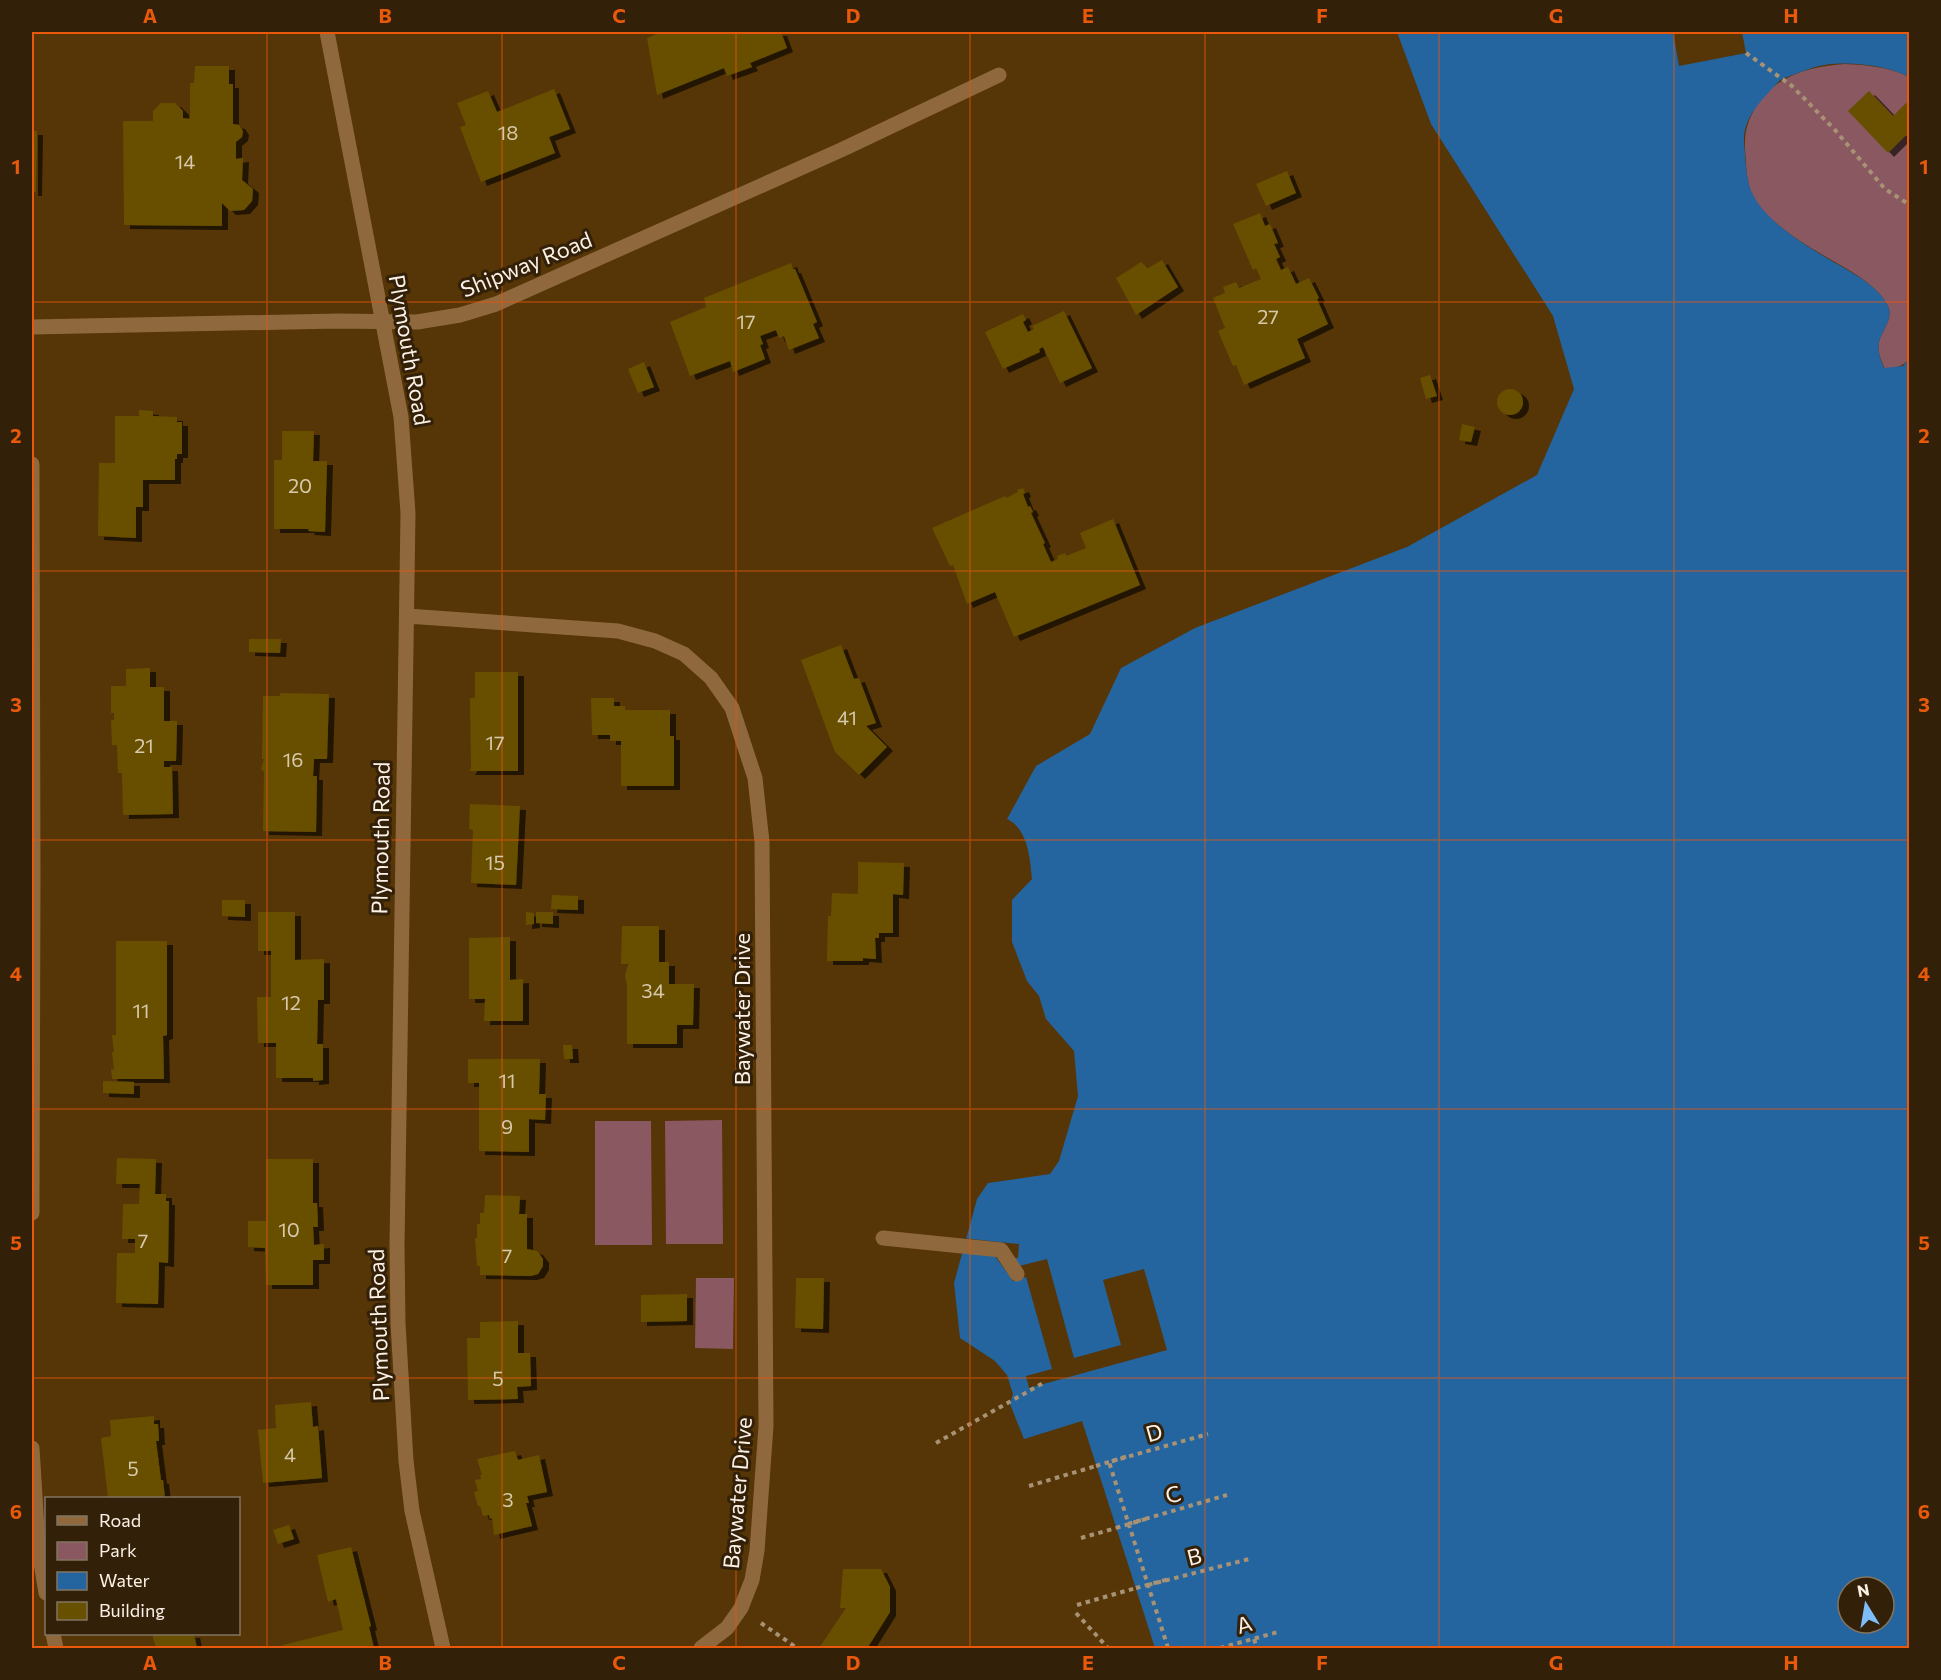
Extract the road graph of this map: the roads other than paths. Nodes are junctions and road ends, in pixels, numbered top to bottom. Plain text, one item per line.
1 (327, 32) edge
2 (999, 75) dead end
3 (383, 323) junction
4 (32, 327) edge
5 (32, 464) edge
6 (407, 616) junction
7 (32, 1213) edge
8 (883, 1238) dead end
9 (1017, 1274) dead end
10 (32, 1448) edge
11 (45, 1587) edge
12 (442, 1648) edge
13 (701, 1648) edge

1 - 3 street, Plymouth Road
2 - 3 street, Shipway Road
3 - 4 street, Shipway Road
3 - 6 street, Plymouth Road
5 - 7 street
6 - 12 street, Plymouth Road
6 - 13 street, Baywater Drive
8 - 9 street
10 - 11 street

